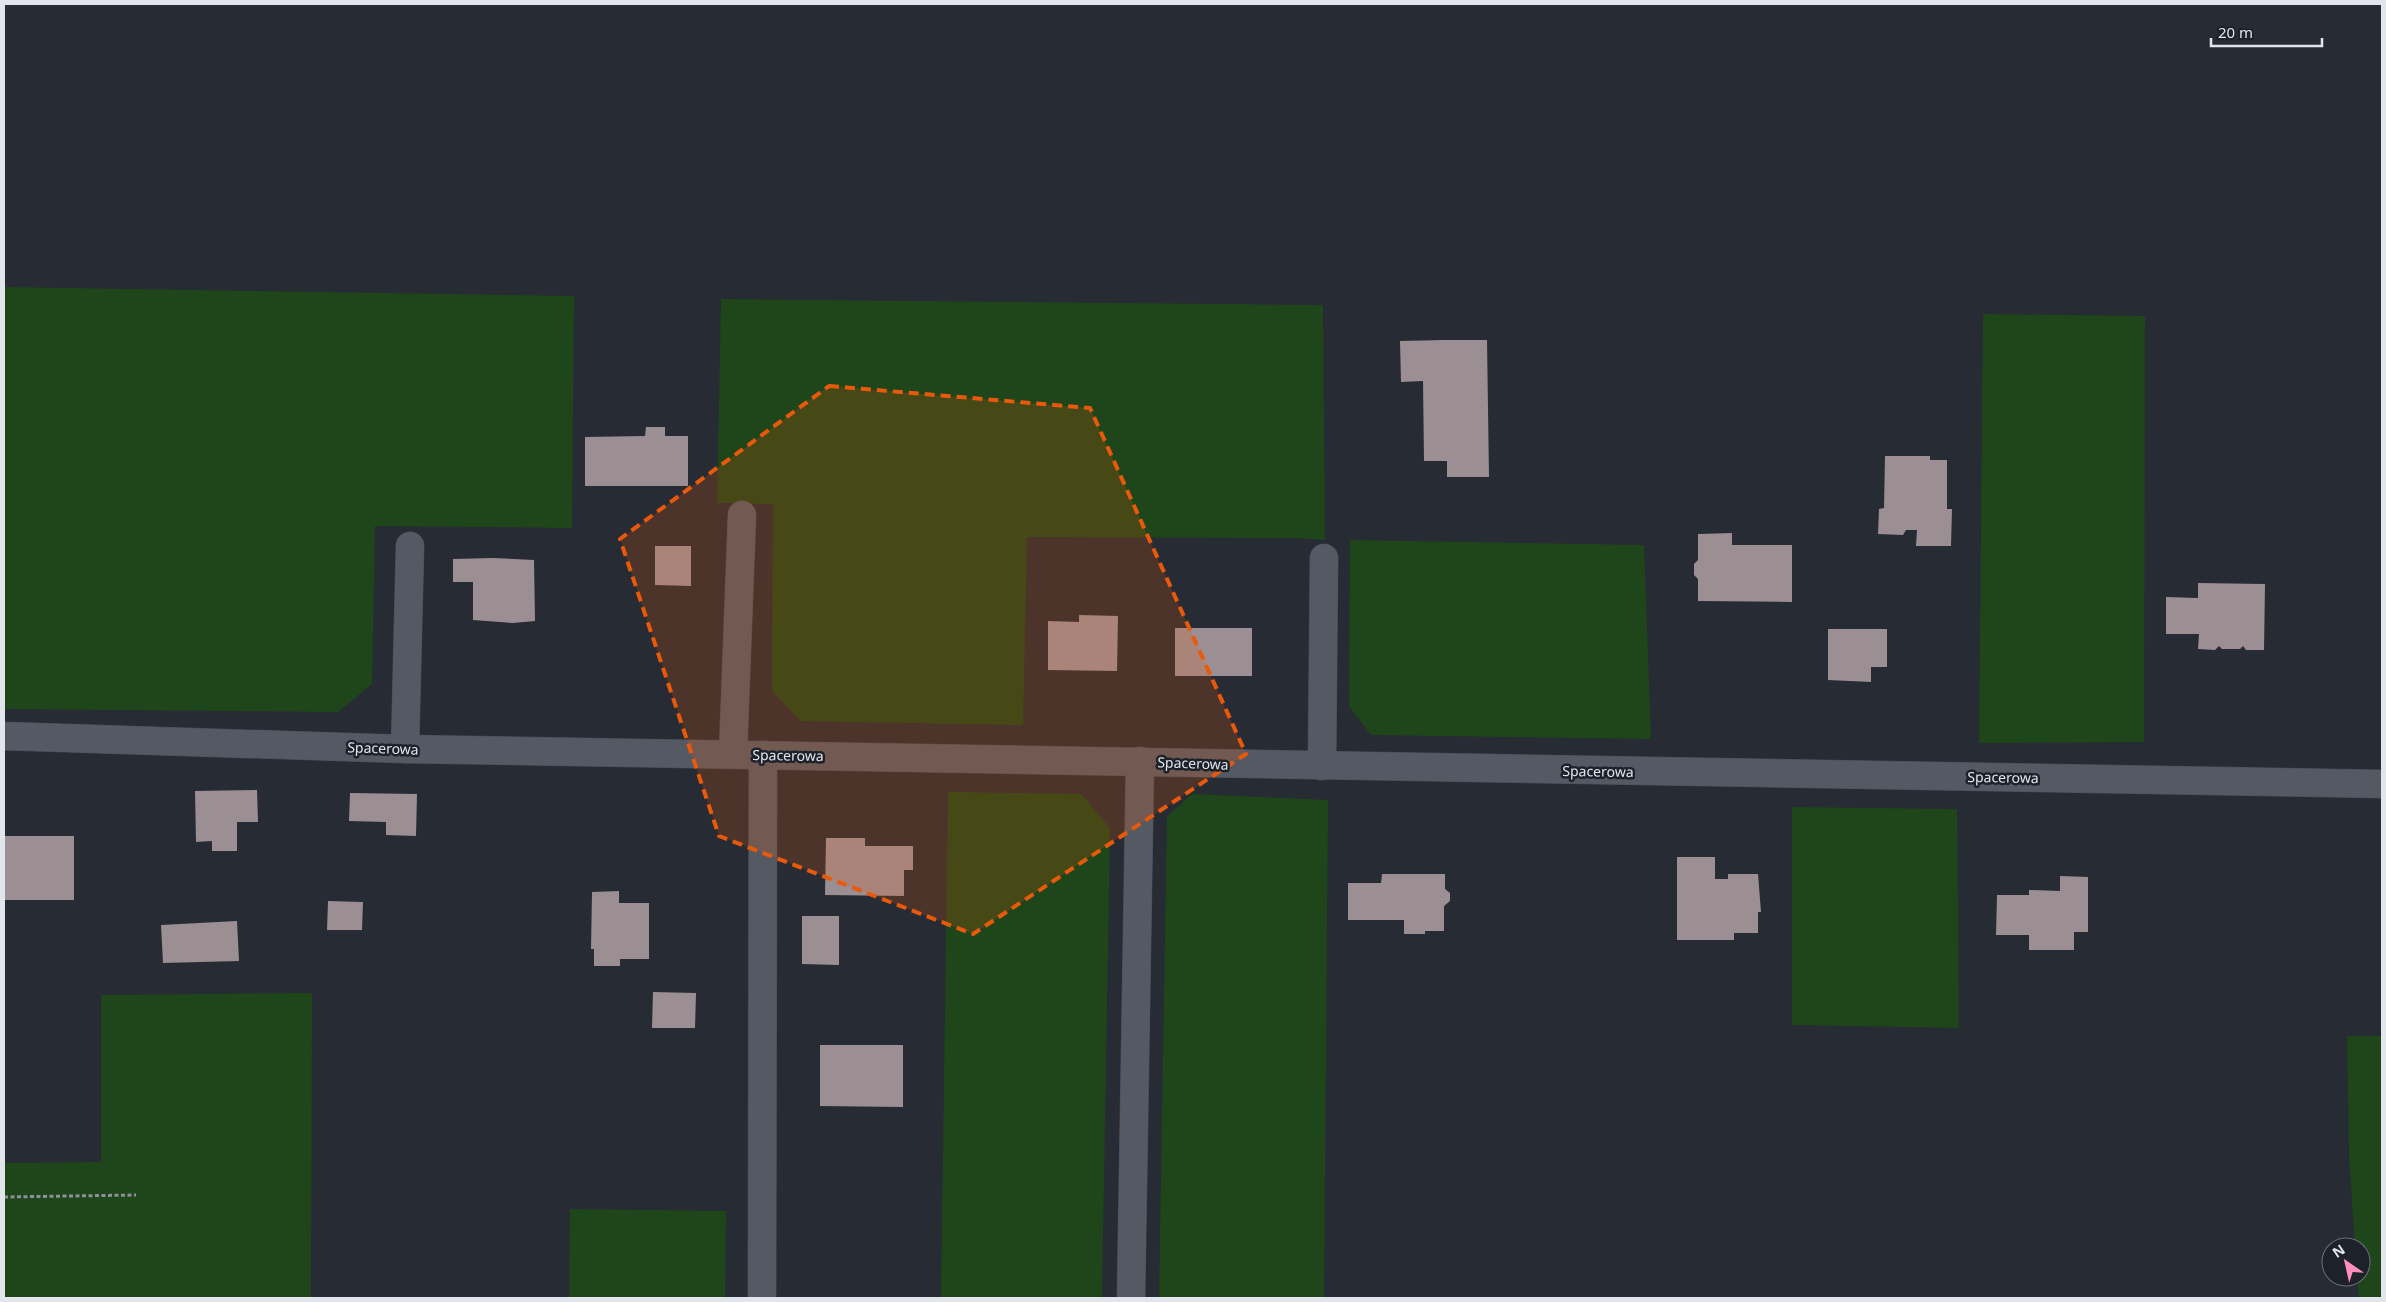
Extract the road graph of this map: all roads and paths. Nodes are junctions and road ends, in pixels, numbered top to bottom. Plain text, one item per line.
1 (742, 515) dead end
2 (410, 546) dead end
3 (1324, 558) dead end
4 (4, 736) edge
5 (405, 749) junction
6 (733, 754) junction
7 (763, 755) junction
8 (1140, 761) junction
9 (1322, 766) junction
10 (2382, 784) edge
11 (136, 1195) dead end
12 (4, 1197) edge
13 (762, 1298) edge
14 (1130, 1298) edge

1 - 6 street
2 - 5 street
3 - 9 street
4 - 5 street, Spacerowa
5 - 6 street, Spacerowa
6 - 7 street, Spacerowa
7 - 8 street, Spacerowa
7 - 13 street
8 - 9 street, Spacerowa
8 - 14 street
9 - 10 street, Spacerowa
11 - 12 path

